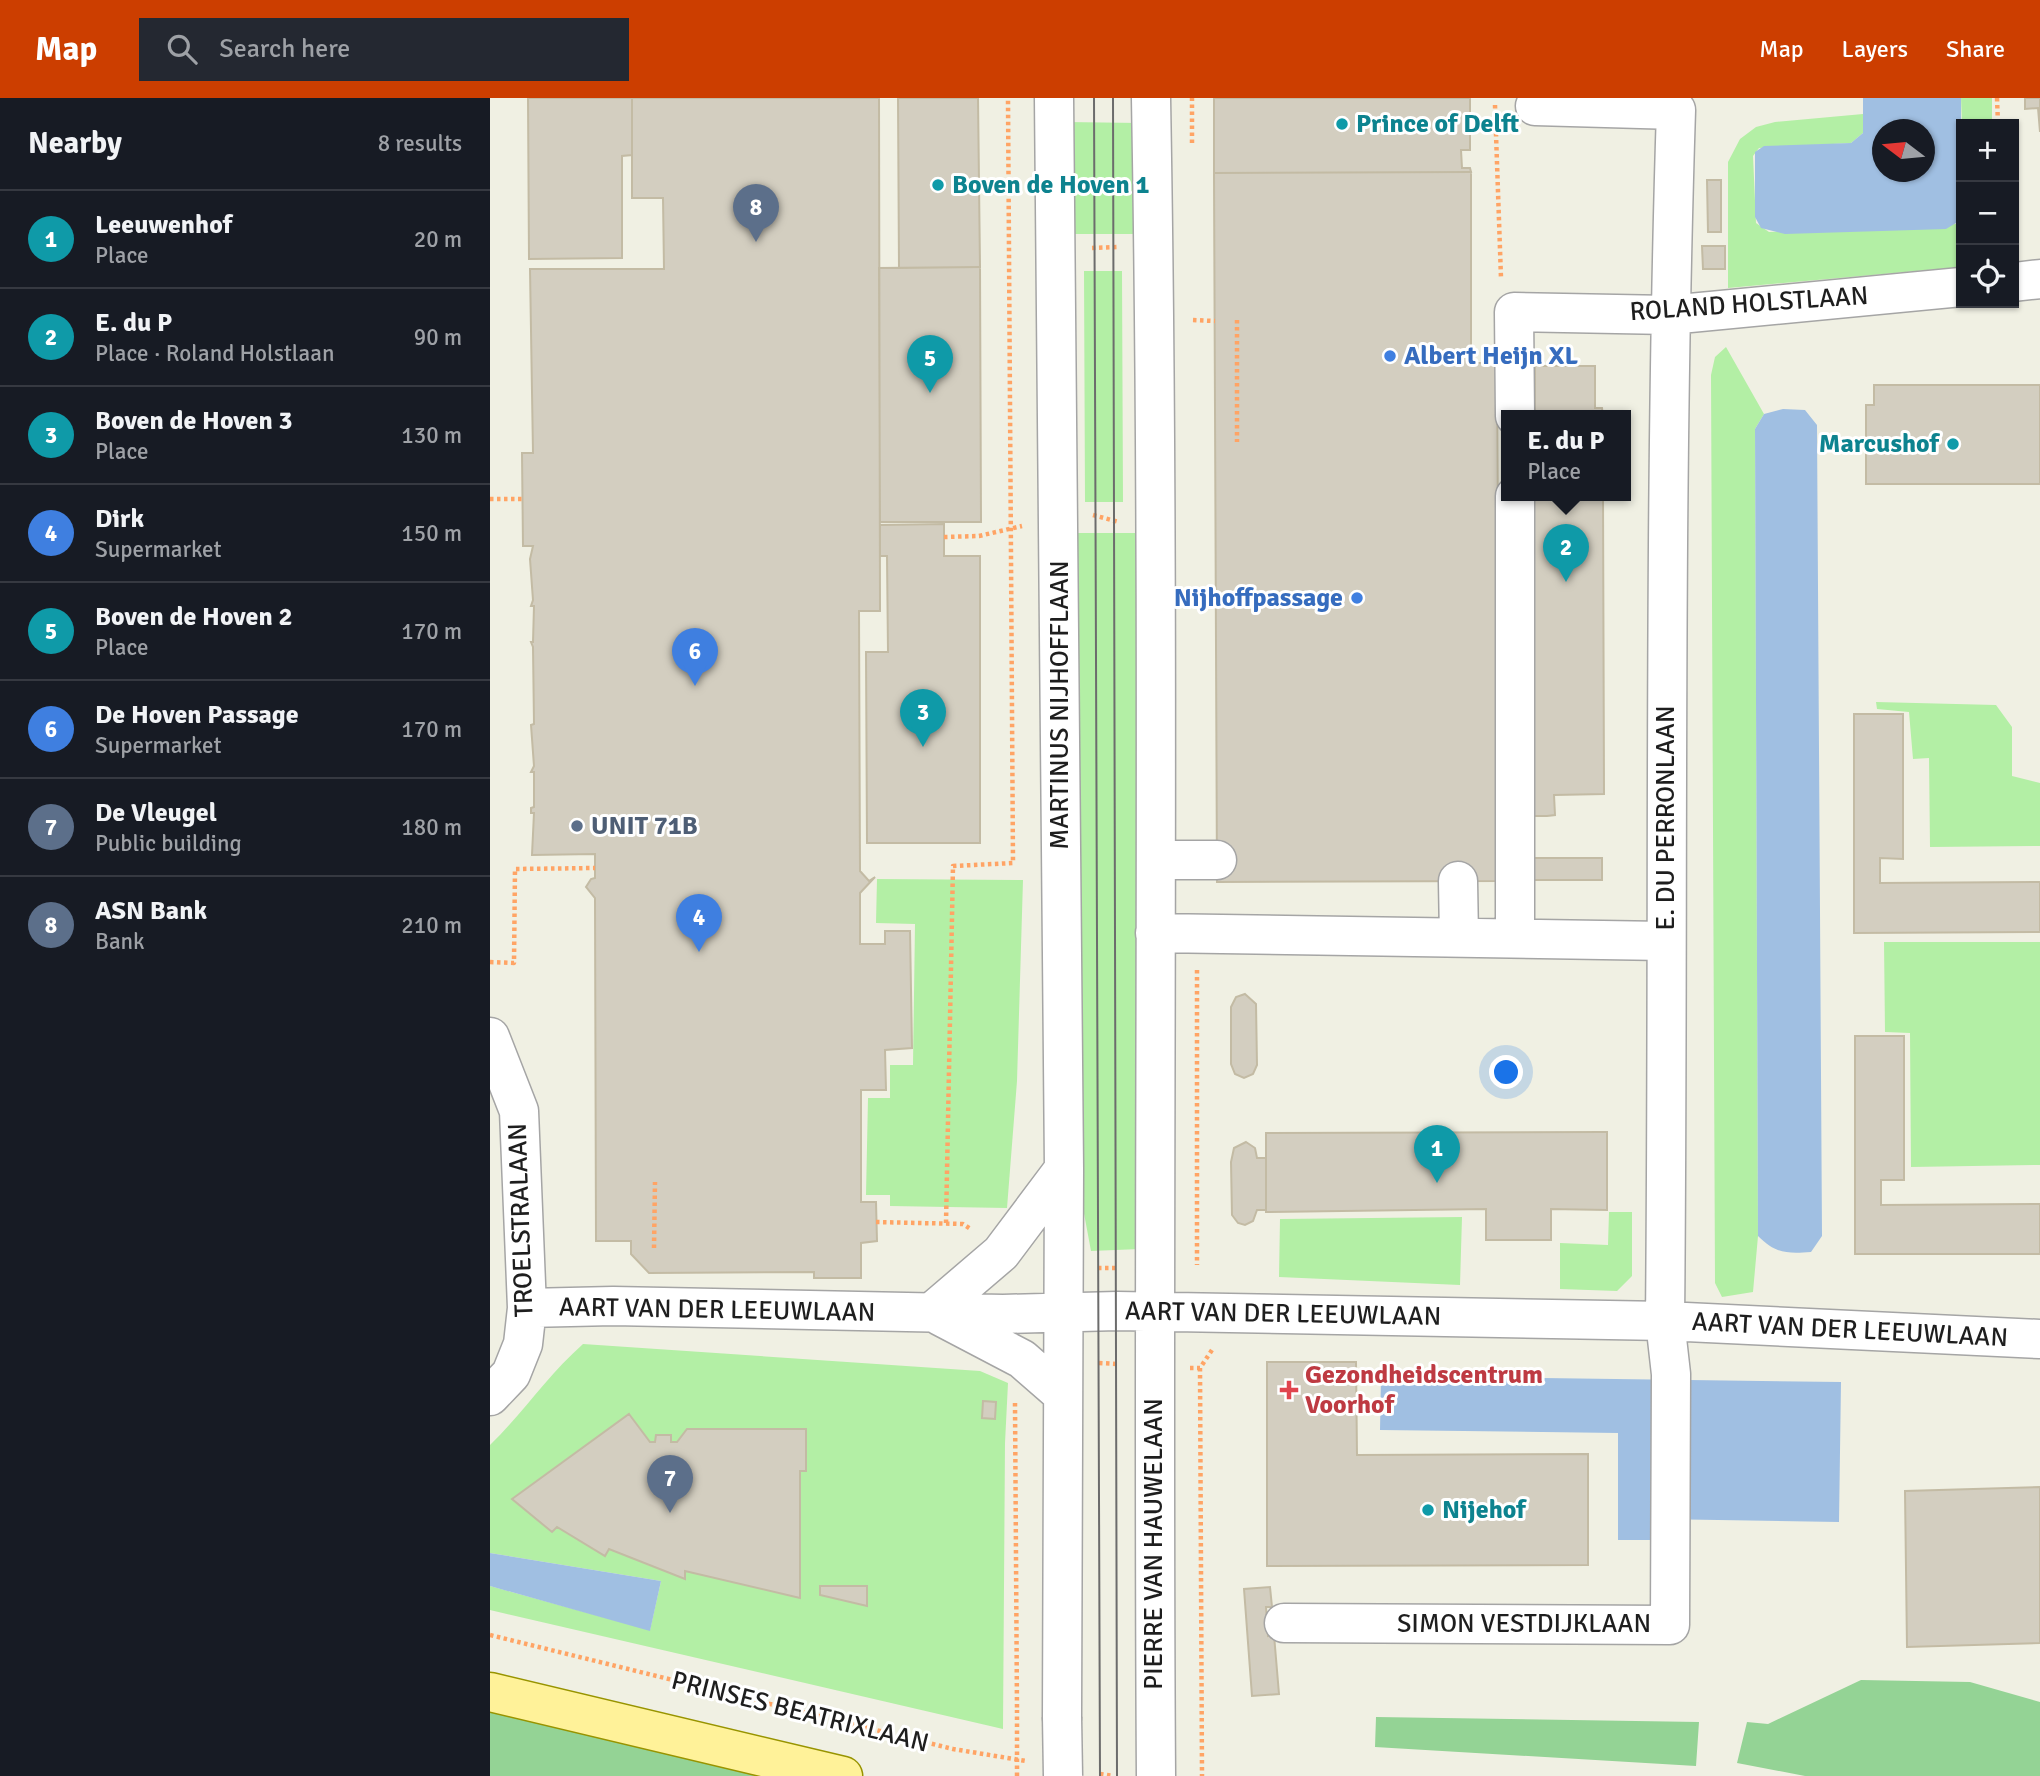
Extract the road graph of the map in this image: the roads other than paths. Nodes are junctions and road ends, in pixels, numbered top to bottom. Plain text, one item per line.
1 (1054, 98) edge
2 (1151, 98) edge
3 (1535, 106) dead end
4 (2040, 279) edge
5 (2019, 281) edge
6 (1956, 287) edge
7 (1669, 315) junction
8 (1515, 410) edge
9 (1515, 501) edge
10 (1156, 860) junction
11 (1217, 860) dead end
12 (1458, 881) dead end
13 (1155, 933) junction
14 (1460, 937) junction
15 (1515, 938) junction
16 (1665, 942) junction
17 (490, 1037) edge
18 (1064, 1169) junction
19 (527, 1308) junction
20 (1117, 1311) junction
21 (932, 1312) junction
22 (1064, 1312) junction
23 (1155, 1312) junction
24 (1665, 1321) junction
25 (2040, 1339) edge
26 (1061, 1393) junction
27 (490, 1396) edge
28 (1154, 1442) junction
29 (1284, 1623) dead end
30 (490, 1692) edge
31 (1060, 1770) edge
32 (843, 1776) edge
33 (1156, 1776) edge

1 - 18 street, MARTINUS NIJHOFFLAAN
2 - 10 street
3 - 7 street, E. DU PERRONLAAN
4 - 5 street
6 - 7 street, ROLAND HOLSTLAAN
7 - 8 street, ROLAND HOLSTLAAN
7 - 16 street, E. DU PERRONLAAN
9 - 15 street
10 - 11 street
10 - 13 street
12 - 14 street
13 - 14 street
13 - 23 street
14 - 15 street
15 - 16 street
16 - 24 street, E. DU PERRONLAAN
17 - 19 street, TROELSTRALAAN
18 - 21 street
18 - 22 street, MARTINUS NIJHOFFLAAN
19 - 21 street, AART VAN DER LEEUWLAAN
19 - 27 street, TROELSTRALAAN
20 - 22 street, AART VAN DER LEEUWLAAN
20 - 23 street, AART VAN DER LEEUWLAAN
20 - 28 street
21 - 22 street, AART VAN DER LEEUWLAAN
21 - 26 street
22 - 26 street
23 - 24 street, AART VAN DER LEEUWLAAN
23 - 28 street, PIERRE VAN HAUWELAAN
24 - 25 street, AART VAN DER LEEUWLAAN
24 - 29 street, SIMON VESTDIJKLAAN
26 - 31 street, bridge
28 - 33 street, PIERRE VAN HAUWELAAN
30 - 32 main road, PRINSES BEATRIXLAAN

